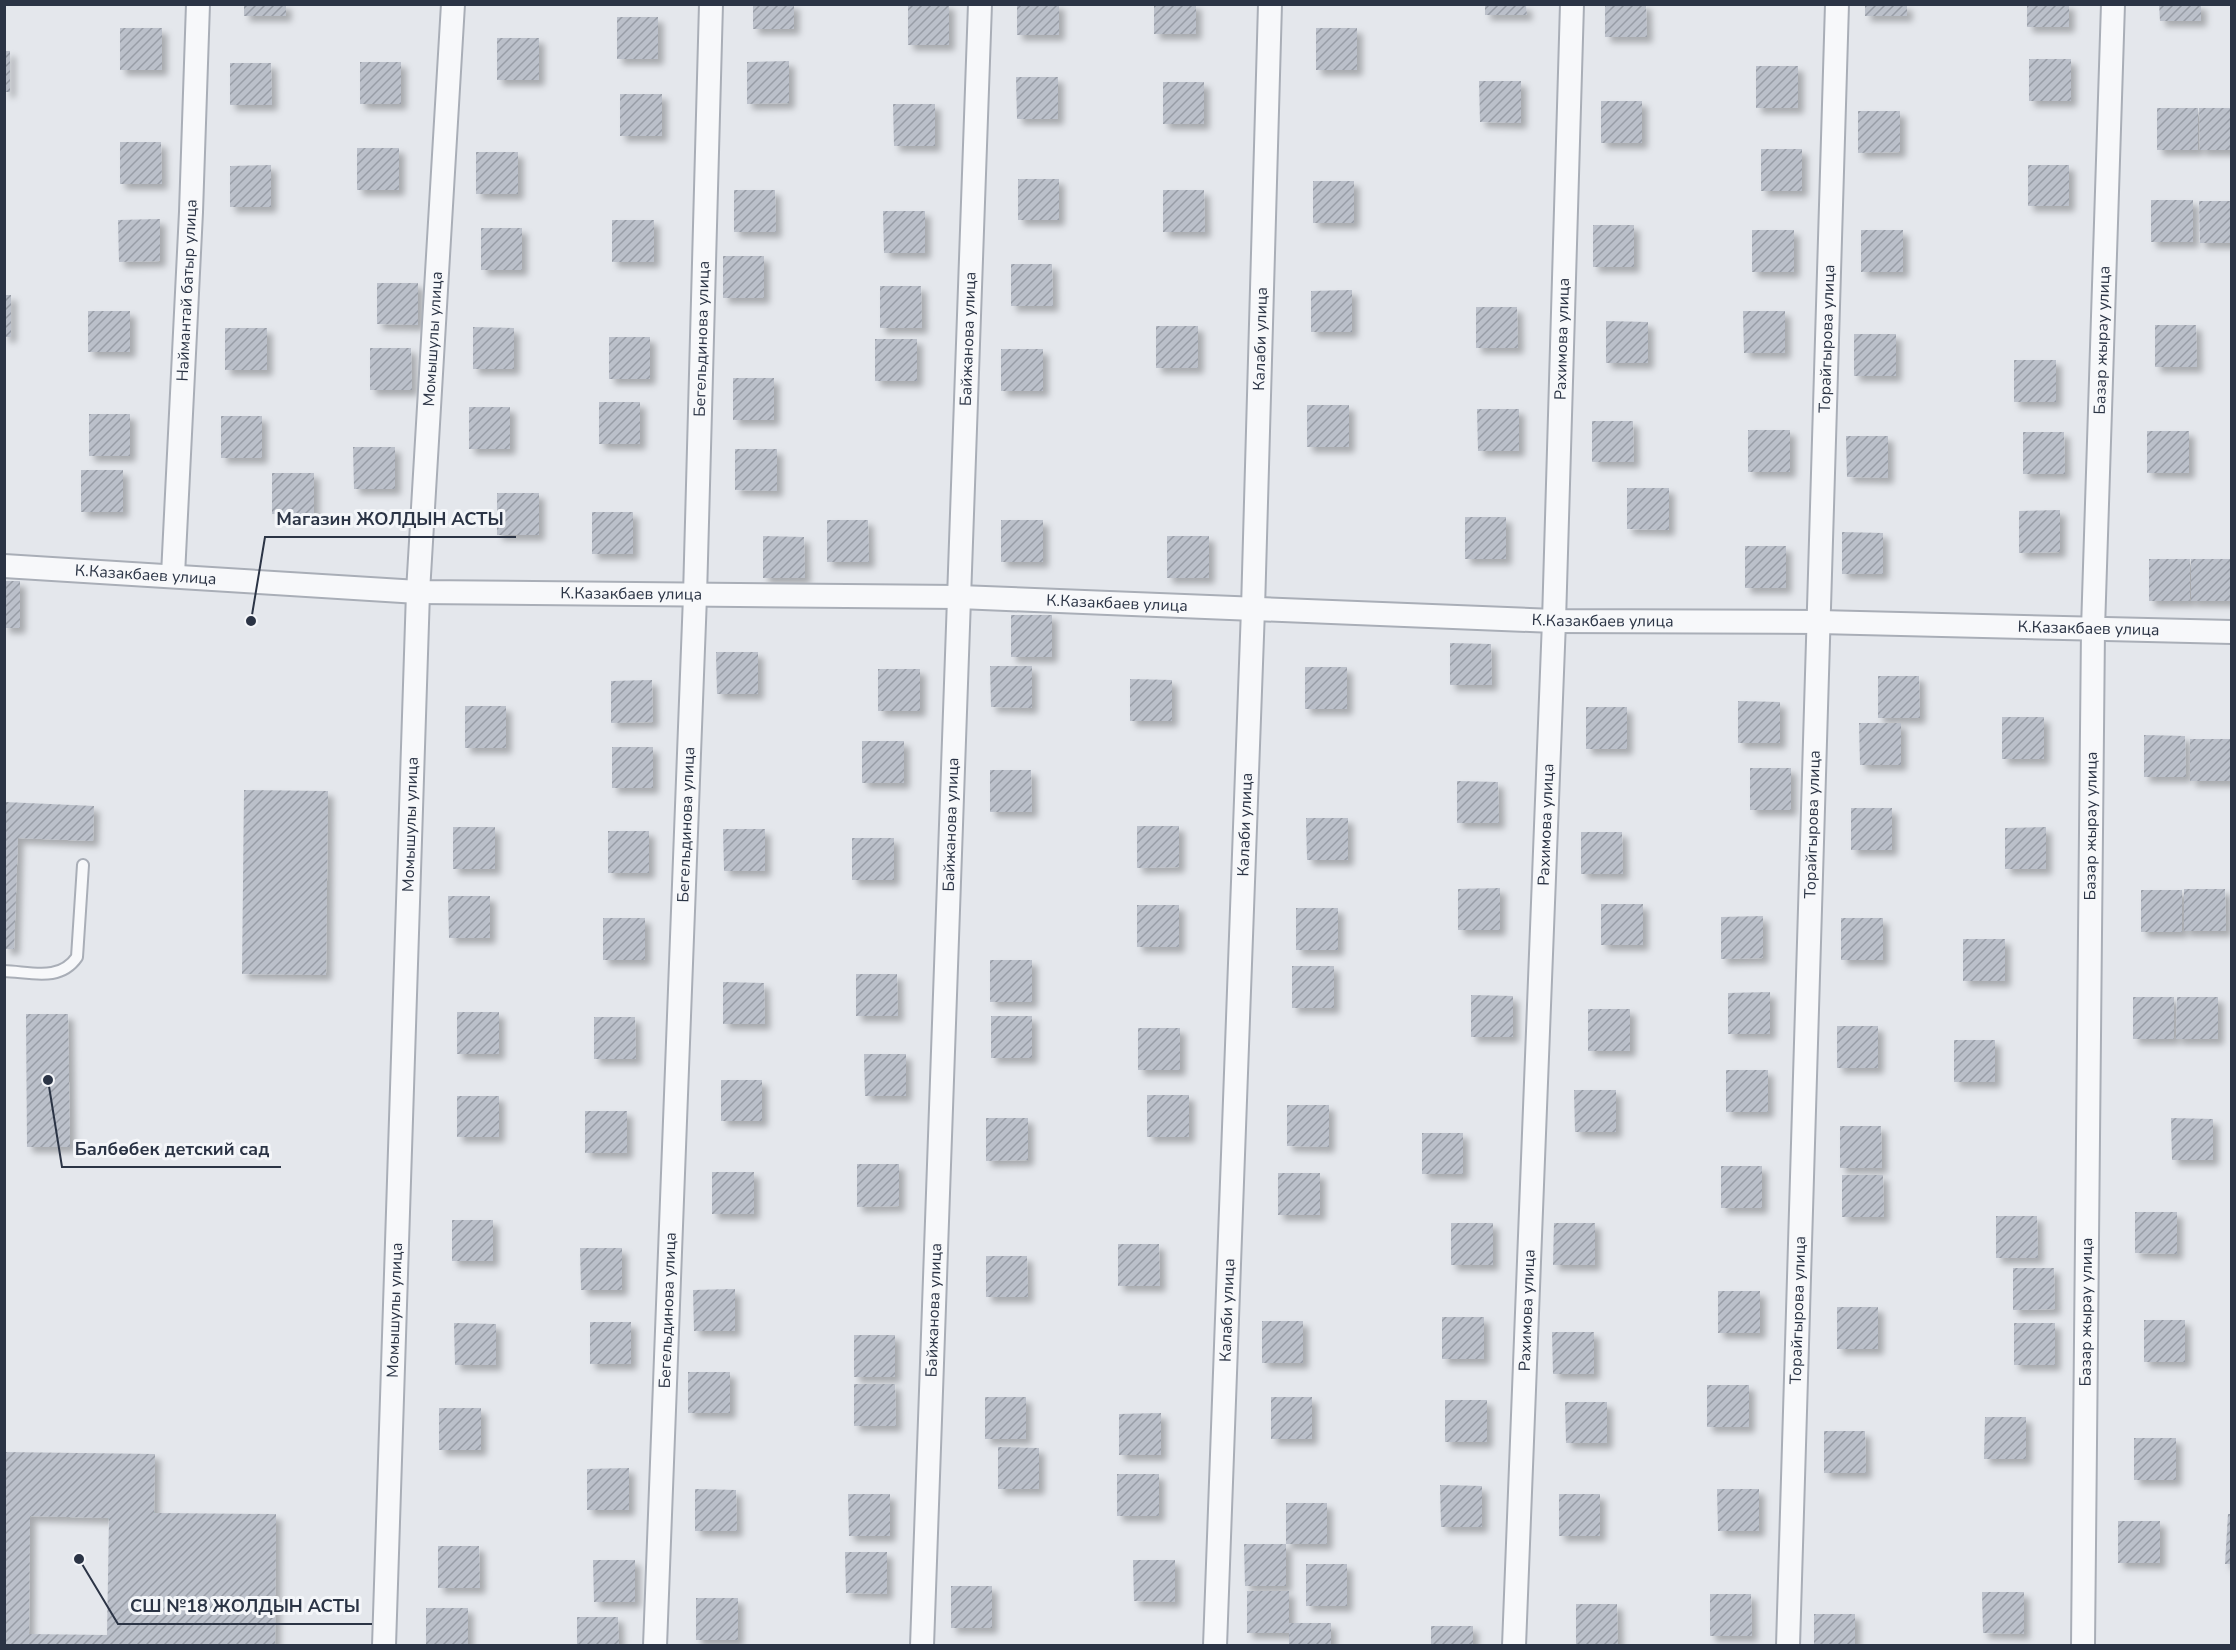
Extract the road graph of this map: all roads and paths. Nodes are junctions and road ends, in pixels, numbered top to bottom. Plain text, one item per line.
1 (198, 4) edge
2 (453, 4) edge
3 (711, 4) edge
4 (980, 4) edge
5 (1270, 4) edge
6 (1572, 4) edge
7 (1837, 4) edge
8 (2113, 4) edge
9 (4, 566) edge
10 (173, 575) junction
11 (418, 592) junction
12 (695, 596) junction
13 (959, 597) junction
14 (1253, 609) junction
15 (1554, 621) junction
16 (1819, 622) junction
17 (2093, 629) junction
18 (2232, 632) edge
19 (83, 865) dead end
20 (4, 971) edge
21 (384, 1646) edge
22 (654, 1646) edge
23 (922, 1646) edge
24 (1215, 1646) edge
25 (1514, 1646) edge
26 (1788, 1646) edge
27 (2083, 1646) edge

1 - 10 street, Наймантай батыр улица
2 - 11 street, Момышулы улица
3 - 12 street, Бегельдинова улица
4 - 13 street, Байжанова улица
5 - 14 street, Калаби улица
6 - 15 street, Рахимова улица
7 - 16 street, Торайгырова улица
8 - 17 street, Базар жырау улица
9 - 10 street, К.Казакбаев улица
10 - 11 street, К.Казакбаев улица
11 - 12 street, К.Казакбаев улица
11 - 21 street, Момышулы улица
12 - 13 street, К.Казакбаев улица
12 - 22 street, Бегельдинова улица
13 - 14 street, К.Казакбаев улица
13 - 23 street, Байжанова улица
14 - 15 street, К.Казакбаев улица
14 - 24 street, Калаби улица
15 - 16 street, К.Казакбаев улица
15 - 25 street, Рахимова улица
16 - 17 street, К.Казакбаев улица
16 - 26 street, Торайгырова улица
17 - 18 street, К.Казакбаев улица
17 - 27 street, Базар жырау улица
19 - 20 lane

